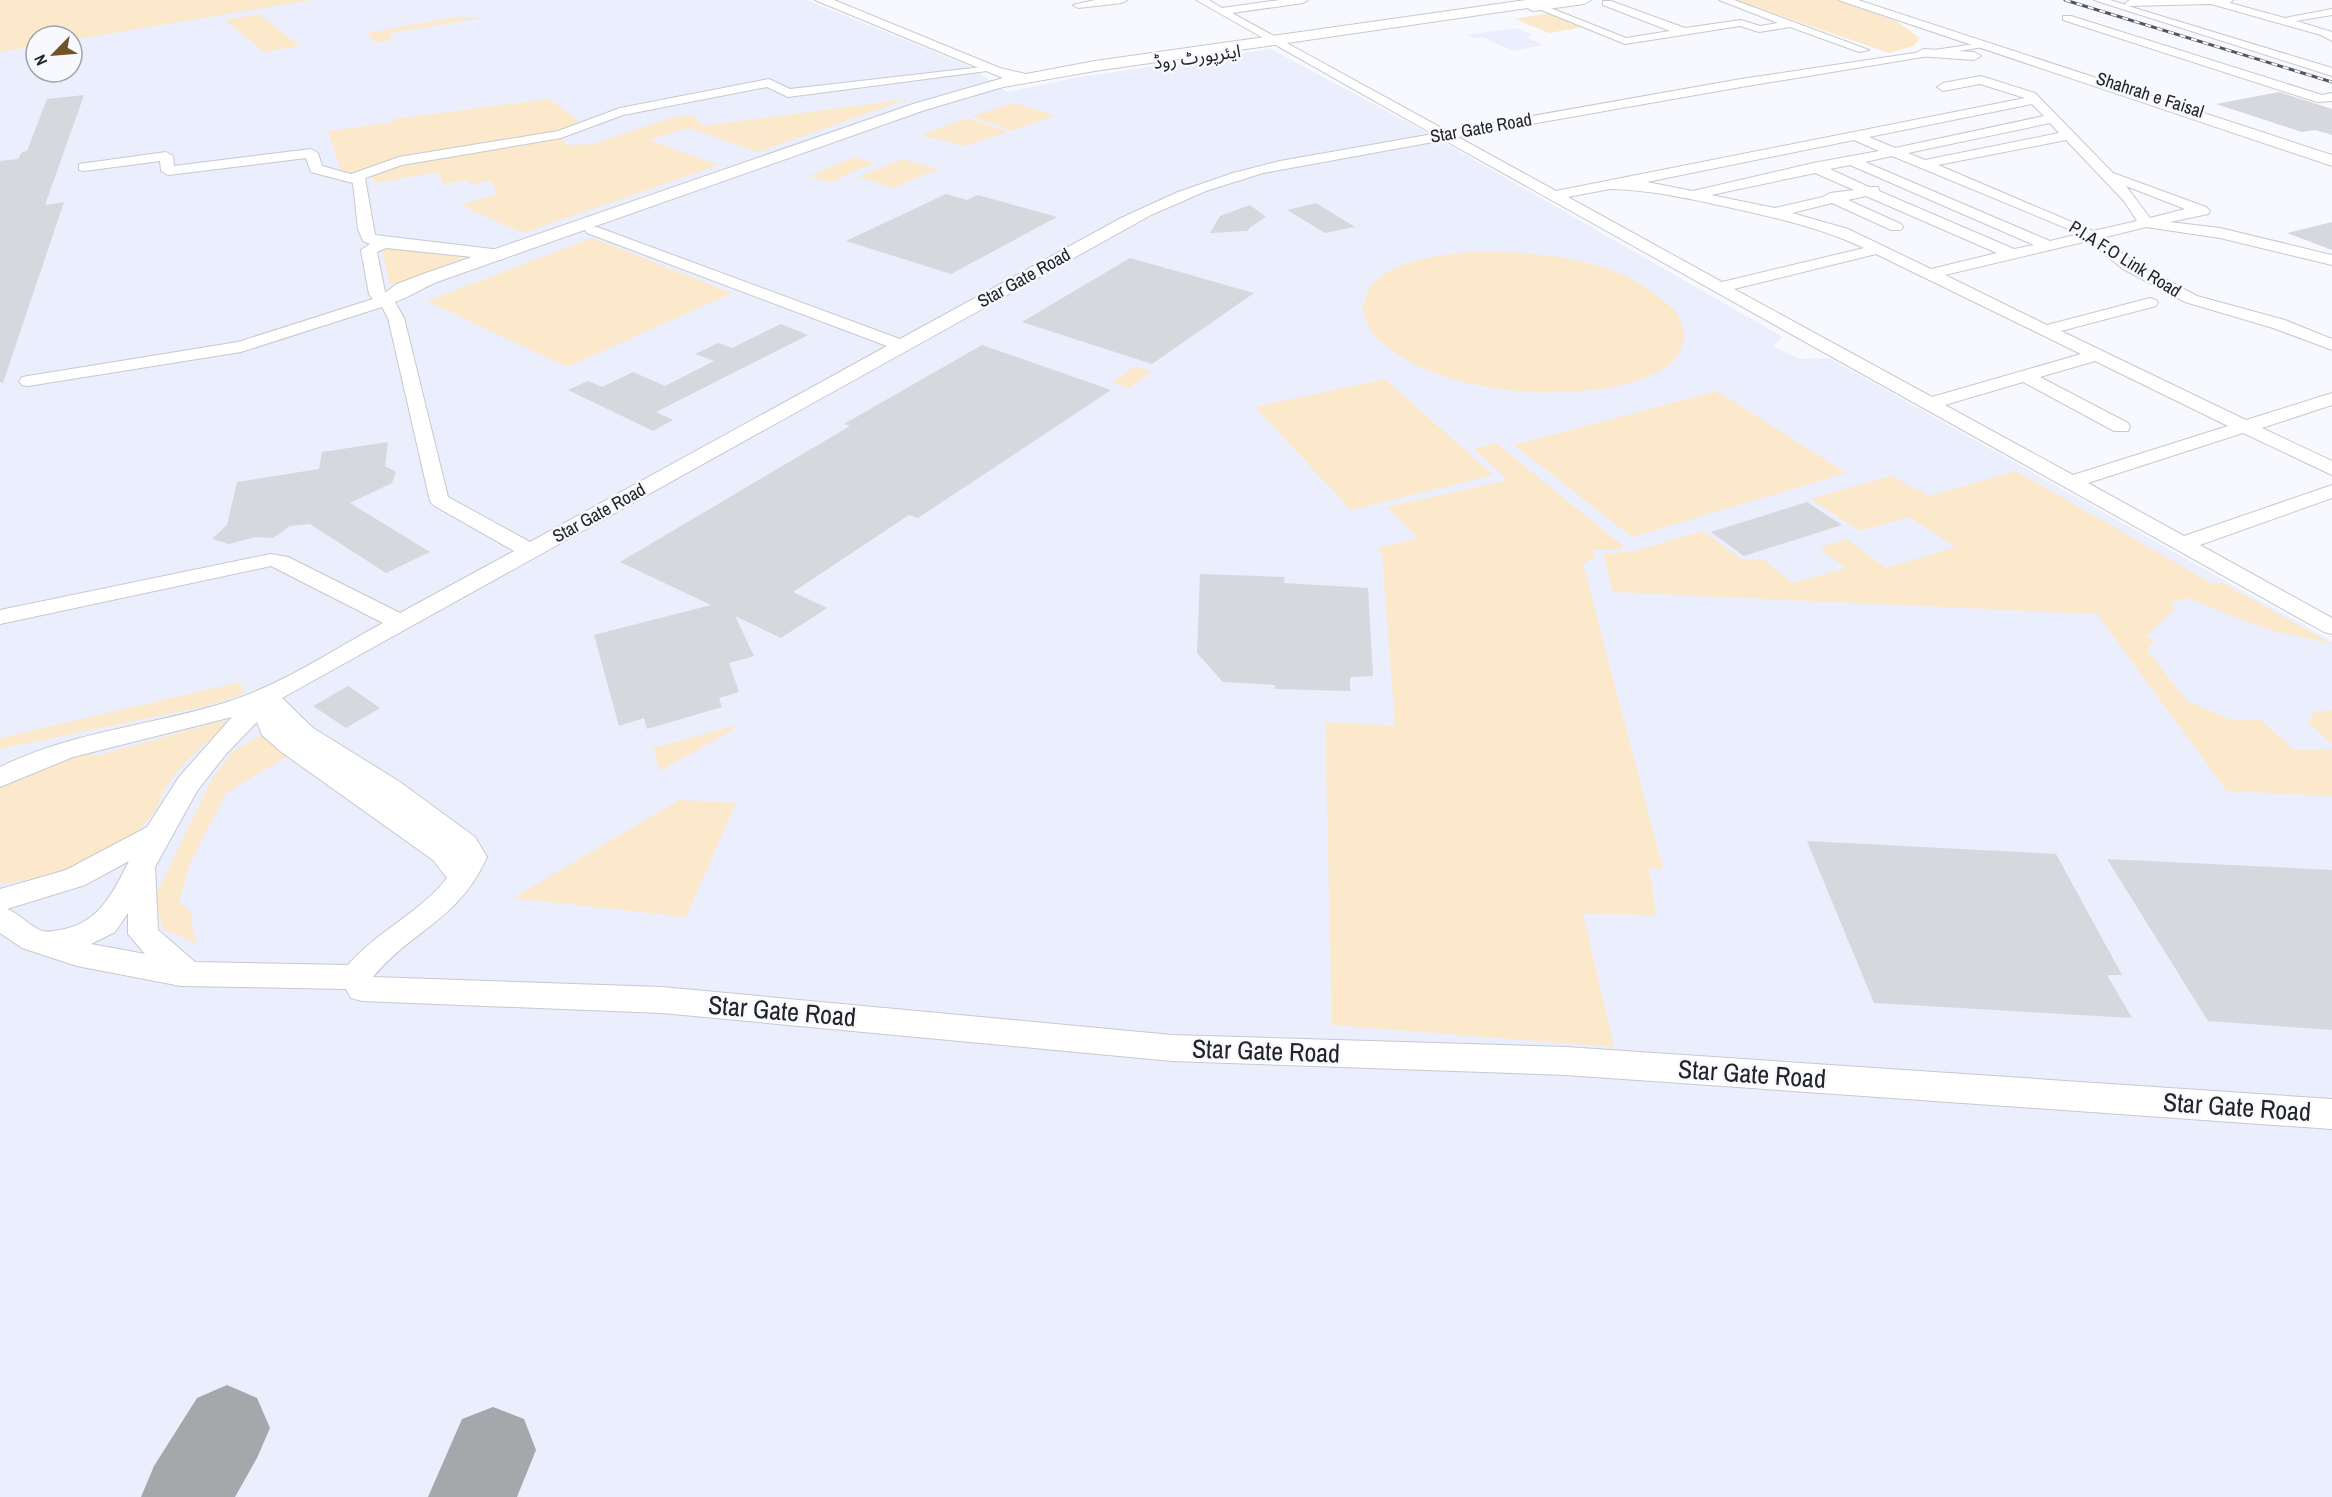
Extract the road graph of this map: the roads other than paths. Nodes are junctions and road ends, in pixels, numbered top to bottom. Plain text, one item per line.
1 (822, 0) edge
2 (839, 0) edge
3 (1122, 0) edge
4 (1201, 0) edge
5 (1303, 0) edge
6 (1554, 0) edge
7 (1584, 0) edge
8 (1724, 0) edge
9 (1845, 0) edge
10 (1864, 0) edge
11 (2229, 0) edge
12 (2257, 0) edge
13 (2214, 1) edge
14 (2102, 2) edge
15 (1606, 3) dead end
16 (2162, 3) edge
17 (1078, 5) dead end
18 (1539, 7) junction
19 (1220, 11) junction
20 (2332, 12) edge
21 (2137, 14) junction
22 (2280, 20) junction
23 (1906, 21) junction
24 (1792, 24) junction
25 (2175, 25) junction
26 (2298, 26) junction
27 (2268, 30) dead end
28 (1684, 32) junction
29 (2247, 33) dead end
30 (2330, 36) edge
31 (2215, 37) junction
32 (1960, 39) junction
33 (2299, 40) dead end
34 (1276, 42) junction
35 (2161, 42) junction
36 (1983, 44) junction
37 (2146, 44) junction
38 (1920, 51) junction
39 (2323, 55) dead end
40 (1860, 57) junction
41 (2306, 57) junction
42 (2293, 60) junction
43 (2332, 65) edge
44 (2332, 72) edge
45 (2061, 73) junction
46 (2291, 76) dead end
47 (1052, 77) junction
48 (1005, 78) junction
49 (2278, 78) junction
50 (2265, 81) junction
51 (1944, 87) dead end
52 (2332, 96) edge
53 (2035, 100) junction
54 (2054, 118) junction
55 (1933, 120) junction
56 (1442, 135) junction
57 (1973, 135) junction
58 (2069, 135) junction
59 (1856, 136) junction
60 (1812, 144) junction
61 (2006, 148) junction
62 (1777, 151) junction
63 (1895, 152) junction
64 (2332, 153) edge
65 (1742, 158) junction
66 (1851, 161) junction
67 (2332, 161) edge
68 (1926, 164) junction
69 (1707, 165) junction
70 (84, 167) dead end
71 (1816, 168) junction
72 (1948, 174) junction
73 (2105, 174) junction
74 (1781, 175) junction
75 (353, 178) junction
76 (1745, 183) junction
77 (1904, 184) junction
78 (1610, 185) junction
79 (1978, 187) junction
80 (1869, 191) junction
81 (1689, 195) junction
82 (1554, 196) junction
83 (1935, 197) junction
84 (1835, 199) junction
85 (1773, 201) junction
86 (2012, 201) junction
87 (1899, 205) junction
88 (650, 206) junction
89 (1966, 210) junction
90 (2201, 210) junction
91 (1931, 219) junction
92 (2146, 223) junction
93 (1896, 227) junction
94 (592, 230) junction
95 (2089, 236) junction
96 (1852, 237) junction
97 (384, 243) junction
98 (2047, 245) junction
99 (1878, 249) junction
100 (2012, 254) junction
101 (501, 255) junction
102 (2332, 260) edge
103 (1929, 274) junction
104 (1719, 288) junction
105 (381, 295) junction
106 (2150, 303) dead end
107 (2046, 330) junction
108 (2332, 345) edge
109 (902, 346) junction
110 (2097, 355) junction
111 (2025, 376) junction
112 (28, 381) dead end
113 (2332, 399) edge
114 (1929, 404) junction
115 (2243, 426) junction
116 (2121, 427) dead end
117 (2332, 469) edge
118 (2071, 482) junction
119 (2332, 491) edge
120 (2183, 544) junction
121 (530, 551) junction
122 (0, 616) edge
123 (2326, 617) edge
124 (400, 623) junction
125 (266, 697) junction
126 (44, 757) junction
127 (0, 767) edge
128 (0, 778) edge
129 (156, 834) junction
130 (143, 863) junction
131 (0, 900) edge
132 (0, 918) edge
133 (49, 944) junction
134 (188, 974) junction
135 (355, 977) junction
136 (2332, 1114) edge

1 - 48 main road, ایئرپورٹ روڈ
2 - 48 main road, ایئرپورٹ روڈ
3 - 17 street
4 - 19 street
5 - 19 street
6 - 34 main road, ایئرپورٹ روڈ
7 - 18 main road, ایئرپورٹ روڈ
8 - 24 street
9 - 23 main road, Shahrah e Faisal
10 - 36 main road
11 - 13 street
12 - 13 street
13 - 16 street
13 - 22 street
14 - 16 street
14 - 21 street
15 - 28 street
16 - 21 street
16 - 25 street
18 - 28 street
18 - 34 main road, ایئرپورٹ روڈ
19 - 34 street
20 - 22 street
21 - 25 street
22 - 26 street
23 - 32 main road, Shahrah e Faisal
23 - 38 main road
24 - 28 street
24 - 40 street
25 - 31 street
26 - 27 street
26 - 30 street
29 - 31 street
30 - 33 street
31 - 42 street
32 - 36 main road, Shahrah e Faisal
32 - 38 street, Star Gate Road
34 - 47 main road, ایئرپورٹ روڈ
34 - 56 street
35 - 37 street
35 - 37 street
35 - 49 street
36 - 38 street, Star Gate Road
36 - 45 main road, Shahrah e Faisal
36 - 64 main road, Shahrah e Faisal
37 - 50 street
38 - 40 street, Star Gate Road
38 - 45 main road
39 - 41 street
40 - 56 street, Star Gate Road
41 - 42 street
41 - 43 street
42 - 44 street
45 - 67 main road, Shahrah e Faisal
46 - 49 street
47 - 48 main road
47 - 48 main road, ایئرپورٹ روڈ
48 - 75 street
48 - 88 main road
49 - 50 street
49 - 52 street
50 - 52 street
51 - 53 street
53 - 54 street
53 - 55 street
54 - 57 street
54 - 58 street
55 - 57 street
55 - 59 street
56 - 82 street
56 - 109 street, Star Gate Road
57 - 61 street
57 - 63 street
58 - 61 street
58 - 73 street
59 - 60 street
59 - 63 street, P.I.A F.O Link Road
60 - 62 street
60 - 66 street
61 - 68 street
62 - 65 street
62 - 71 street
63 - 66 street
63 - 68 street, P.I.A F.O Link Road
65 - 69 street
65 - 74 street
66 - 71 street
66 - 77 street
68 - 72 street, P.I.A F.O Link Road
69 - 76 street
69 - 78 street
70 - 75 street
71 - 74 street
71 - 80 street
72 - 77 street
72 - 79 street, P.I.A F.O Link Road
73 - 90 street
73 - 92 street
74 - 76 street
74 - 84 street
75 - 97 street
76 - 81 street
76 - 85 street
77 - 80 street
77 - 83 street
78 - 81 street
78 - 82 street
79 - 83 street
79 - 86 street, P.I.A F.O Link Road
80 - 84 street
80 - 87 street
81 - 85 street
82 - 104 street
83 - 87 street
83 - 89 street
84 - 85 street
84 - 93 street
85 - 96 street
86 - 89 street
86 - 95 street, P.I.A F.O Link Road
87 - 91 street
88 - 94 main road
88 - 101 main road
89 - 91 street
89 - 98 street
90 - 92 street
90 - 102 street
91 - 93 street
91 - 100 street
92 - 95 street
92 - 102 street
93 - 96 street
94 - 105 main road
94 - 109 street
95 - 98 street
95 - 108 street, P.I.A F.O Link Road
96 - 99 street
97 - 101 street
97 - 105 street
98 - 100 street
99 - 103 street
99 - 104 street
100 - 103 street
101 - 105 main road
103 - 107 street
104 - 114 street
105 - 112 street
105 - 121 street
106 - 107 street
107 - 110 street
109 - 121 street, Star Gate Road
110 - 111 street
110 - 115 street
111 - 114 street
111 - 116 street
113 - 115 street
114 - 118 street
115 - 117 street
115 - 118 street
118 - 120 street
119 - 120 street
120 - 123 street
121 - 124 street, Star Gate Road
122 - 124 street
124 - 125 street, Star Gate Road
125 - 126 street
125 - 129 street
125 - 135 street
126 - 127 street
126 - 128 street
129 - 130 street
129 - 131 street
130 - 133 street
130 - 134 street
132 - 133 street
133 - 134 street
134 - 135 street
135 - 136 street, Star Gate Road

